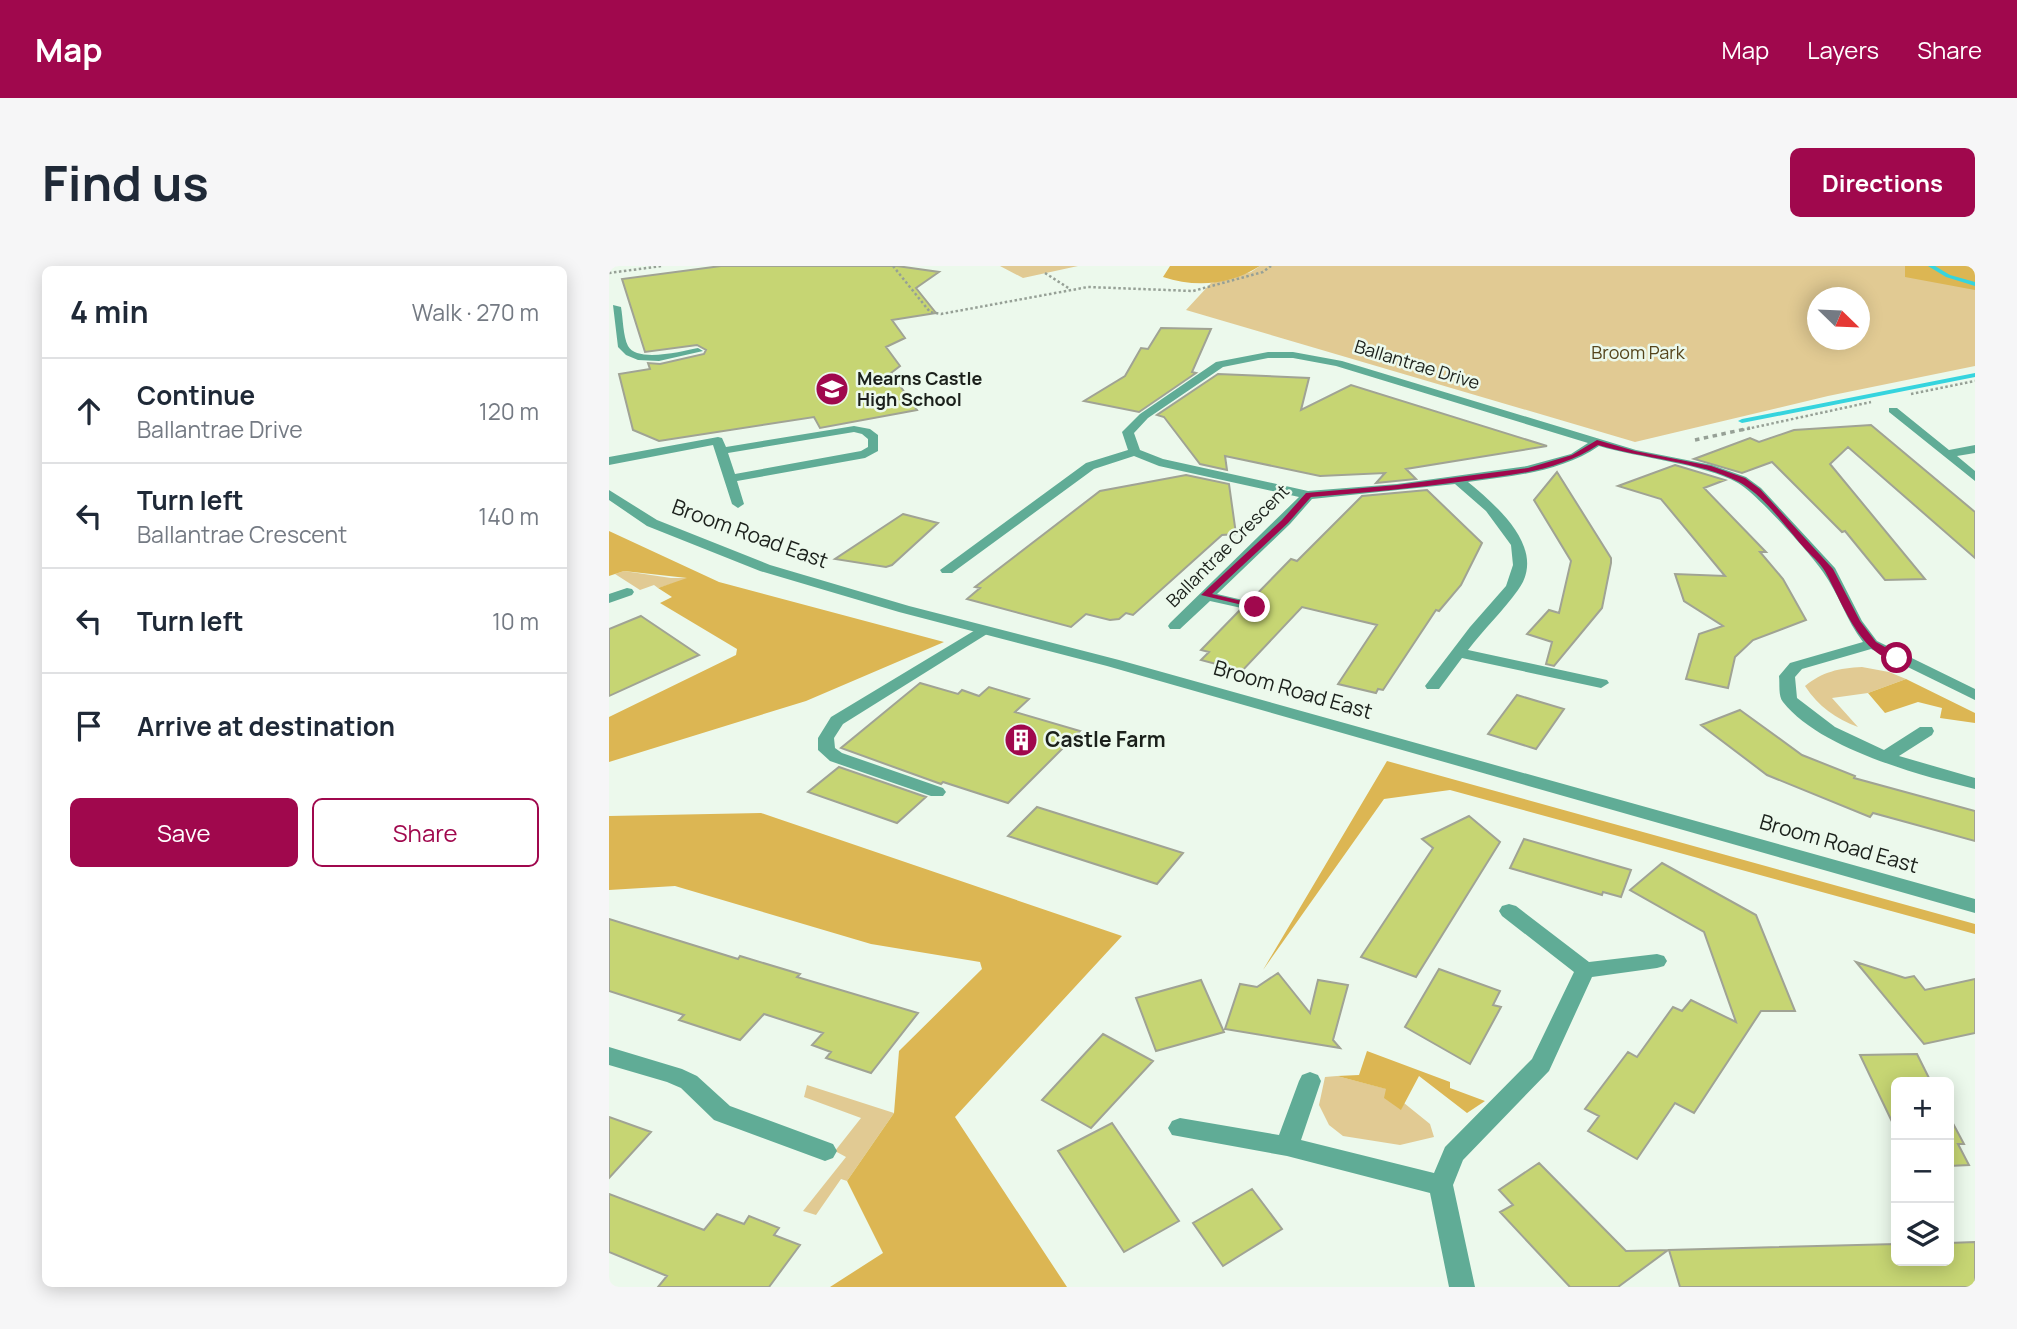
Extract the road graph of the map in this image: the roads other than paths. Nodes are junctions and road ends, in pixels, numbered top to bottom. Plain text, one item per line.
1 (615, 307) dead end
2 (624, 347) junction
3 (609, 350) edge
4 (698, 351) dead end
5 (1893, 410) dead end
6 (1597, 442) junction
7 (1975, 449) edge
8 (721, 451) junction
9 (1135, 452) junction
10 (1947, 454) junction
11 (609, 461) edge
12 (1975, 477) edge
13 (730, 479) junction
14 (1457, 480) junction
15 (609, 494) edge
16 (1308, 495) junction
17 (738, 504) dead end
18 (947, 570) dead end
19 (627, 592) dead end
20 (1205, 595) junction
21 (609, 599) edge
22 (1255, 607) dead end
23 (1175, 626) dead end
24 (982, 631) junction
25 (1872, 644) junction
26 (1458, 652) junction
27 (1601, 683) dead end
28 (1433, 686) dead end
29 (1975, 695) edge
30 (1926, 731) dead end
31 (1887, 756) junction
32 (1975, 784) edge
33 (937, 792) dead end
34 (1975, 906) edge
35 (1509, 911) dead end
36 (1657, 961) dead end
37 (1585, 970) junction
38 (609, 1056) edge
39 (1310, 1082) dead end
40 (1180, 1128) dead end
41 (1287, 1146) junction
42 (825, 1151) dead end
43 (1441, 1185) junction
44 (1462, 1287) edge

1 - 2 street
2 - 3 street
2 - 4 street
5 - 10 street
6 - 9 street, Ballantrae Drive
6 - 14 street, Ballantrae Crescent
6 - 25 street, Ballantrae Drive
7 - 10 street
8 - 11 street
8 - 13 street
8 - 13 street
9 - 16 street, Ballantrae Crescent
9 - 18 street
10 - 12 street
13 - 17 street
14 - 16 street, Ballantrae Crescent
14 - 26 street
15 - 24 street, Broom Road East
16 - 20 street, Ballantrae Crescent
19 - 21 street
20 - 22 street
20 - 23 street, Ballantrae Crescent
24 - 33 street
24 - 34 street, Broom Road East
25 - 29 street, Ballantrae Drive
25 - 31 street
26 - 27 street
26 - 28 street
30 - 31 street
31 - 32 street
35 - 37 street
36 - 37 street
37 - 43 street
38 - 42 street
39 - 41 street
40 - 41 street
41 - 43 street
43 - 44 street

